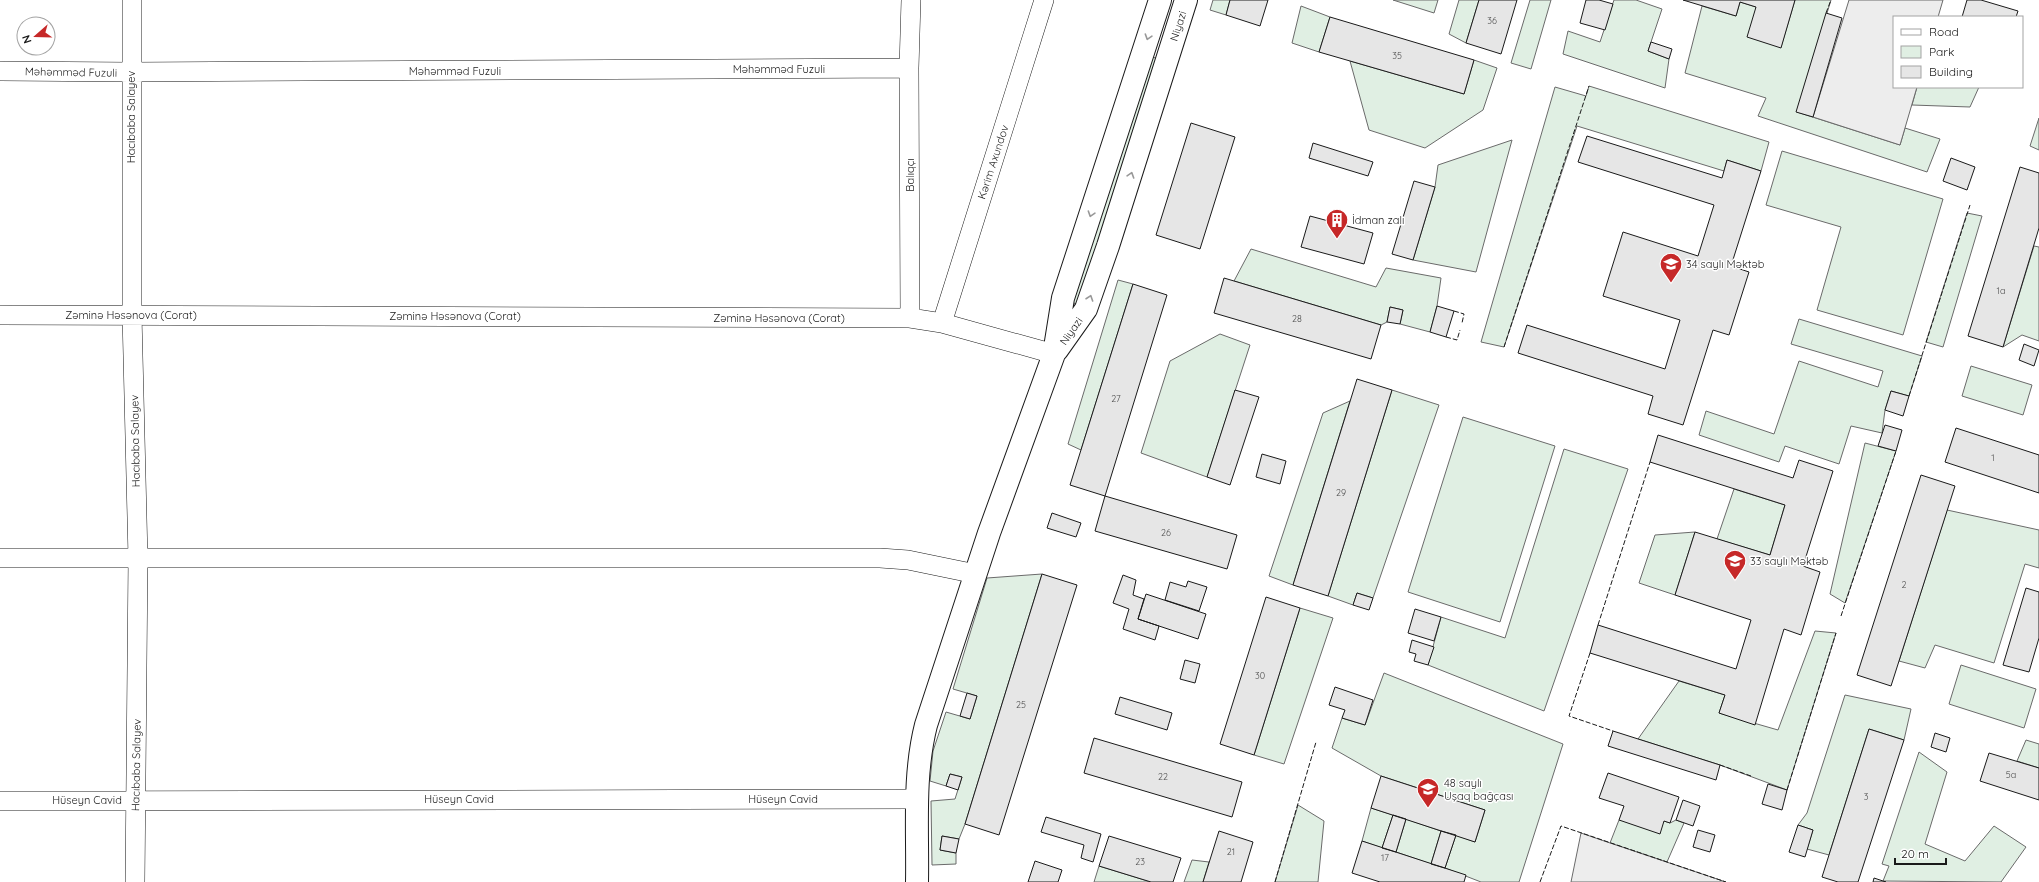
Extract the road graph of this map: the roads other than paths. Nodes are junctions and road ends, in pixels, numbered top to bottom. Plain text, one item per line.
1 (132, 0) edge
2 (911, 0) edge
3 (1044, 0) edge
4 (1160, 0) edge
5 (1186, 0) edge
6 (909, 68) junction
7 (0, 71) edge
8 (131, 72) junction
9 (0, 315) edge
10 (132, 315) junction
11 (910, 318) junction
12 (942, 323) junction
13 (1054, 354) junction
14 (0, 558) edge
15 (138, 558) junction
16 (976, 574) junction
17 (918, 799) junction
18 (135, 800) junction
19 (0, 801) edge
20 (135, 882) edge
21 (917, 882) edge

1 - 8 street, Hacıbaba Salayev
2 - 6 street, Balıqçı
3 - 12 street, Kərim Axundov
4 -> 13 main road, Niyazi
13 -> 5 main road, Niyazi
6 - 8 street, Məhəmməd Fuzuli
6 - 11 street, Balıqçı
7 - 8 street, Məhəmməd Fuzuli
8 - 10 street, Hacıbaba Salayev
9 - 10 street, Zəminə Həsənova (Corat)
10 - 11 street, Zəminə Həsənova (Corat)
10 - 15 street, Hacıbaba Salayev
11 - 12 street
12 - 13 street
13 - 16 main road
14 - 15 street
15 - 16 street
15 - 18 street, Hacıbaba Salayev
16 - 17 main road
17 - 18 street, Hüseyn Cavid
17 - 21 main road
18 - 19 street, Hüseyn Cavid
18 - 20 street, Hacıbaba Salayev

